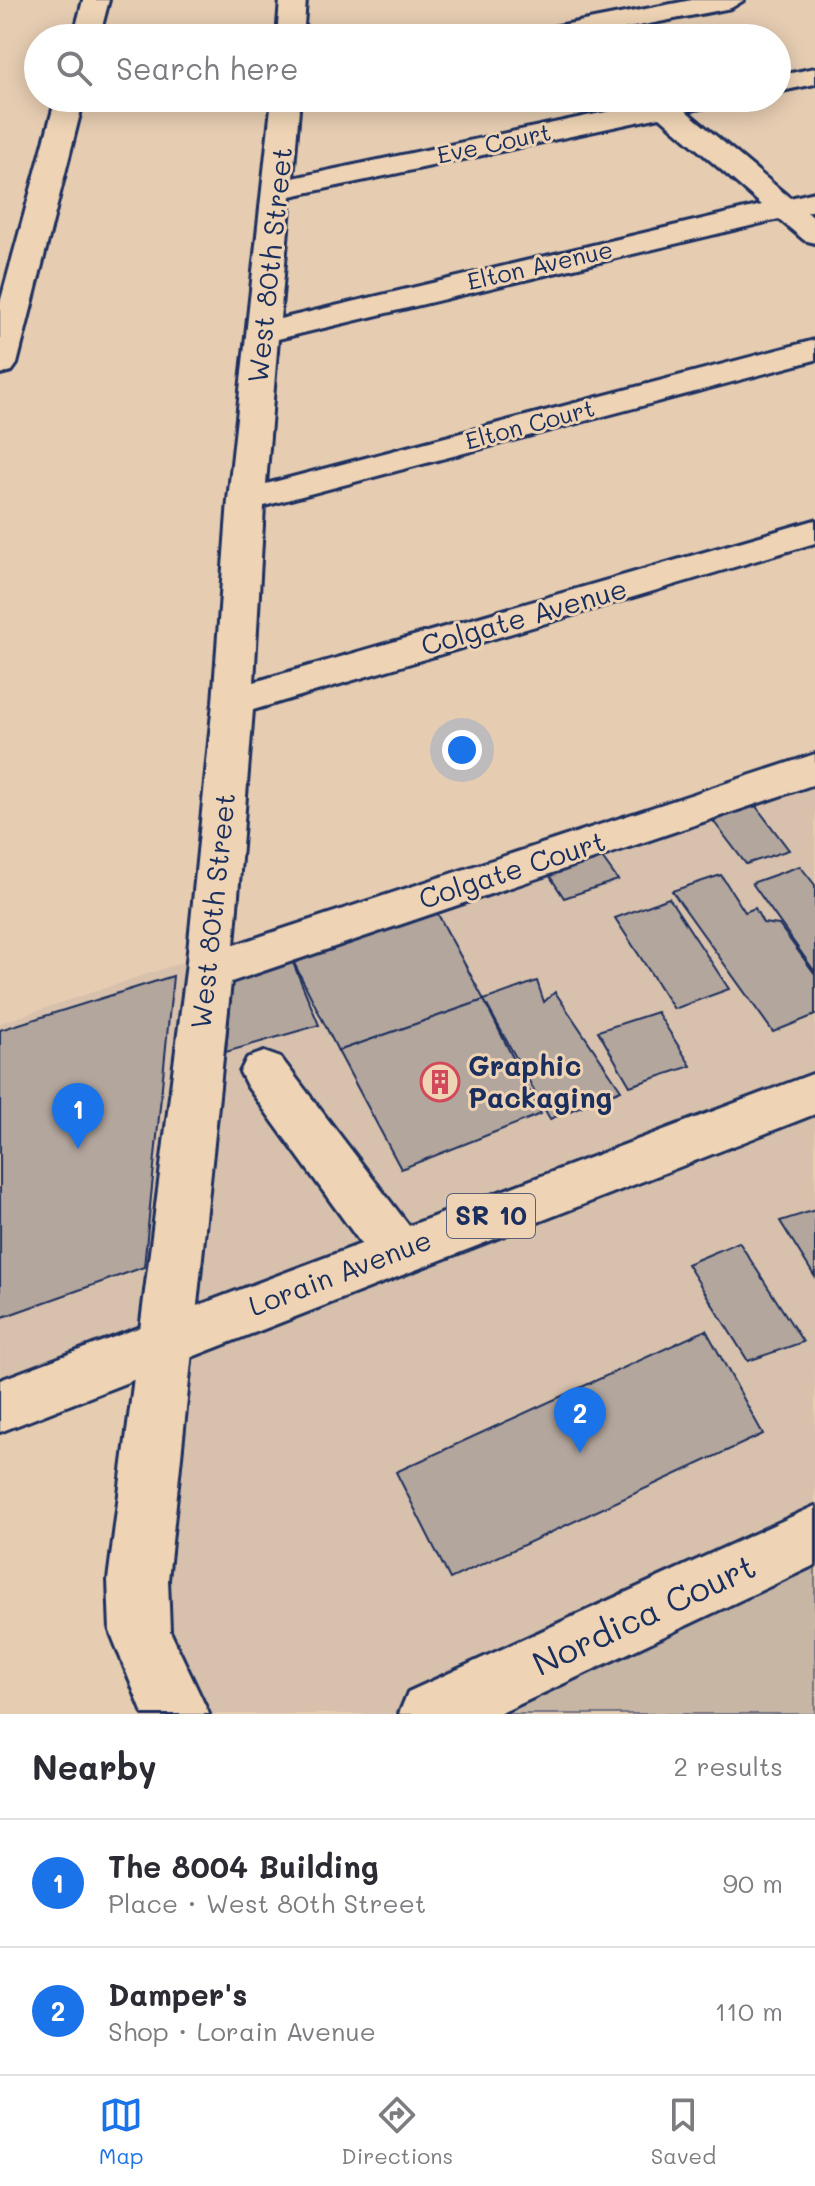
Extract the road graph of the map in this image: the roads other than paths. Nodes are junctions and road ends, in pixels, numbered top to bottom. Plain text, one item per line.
1 (96, 0) edge
2 (293, 0) edge
3 (731, 0) edge
4 (90, 24) edge
5 (291, 24) edge
6 (624, 24) edge
7 (815, 76) edge
8 (791, 81) edge
9 (66, 112) edge
10 (285, 112) edge
11 (620, 112) edge
12 (672, 112) edge
13 (278, 190) junction
14 (800, 204) edge
15 (815, 234) edge
16 (265, 332) junction
17 (815, 350) edge
18 (0, 364) edge
19 (246, 500) junction
20 (815, 531) edge
21 (233, 702) junction
22 (815, 769) edge
23 (209, 971) junction
24 (264, 1072) dead end
25 (815, 1093) edge
26 (397, 1251) junction
27 (168, 1339) junction
28 (0, 1406) edge
29 (815, 1535) edge
30 (178, 1714) edge
31 (430, 1714) edge

1 - 4 street
2 - 5 street
3 - 6 street
7 - 8 street
9 - 18 street
10 - 13 street, West 80th Street
11 - 13 street, Eve Court
12 - 14 street
13 - 16 street, West 80th Street
14 - 15 street
14 - 16 street, Elton Avenue
16 - 19 street, West 80th Street
17 - 19 street, Elton Court
19 - 21 street, West 80th Street
20 - 21 street, Colgate Avenue
21 - 23 street, West 80th Street
22 - 23 street, Colgate Court
23 - 27 street, West 80th Street
24 - 26 street
25 - 26 street, Lorain Avenue / SR 10
26 - 27 street, Lorain Avenue / SR 10
27 - 28 street, Lorain Avenue / SR 10
27 - 30 street, West 80th Street
29 - 31 street, Nordica Court

